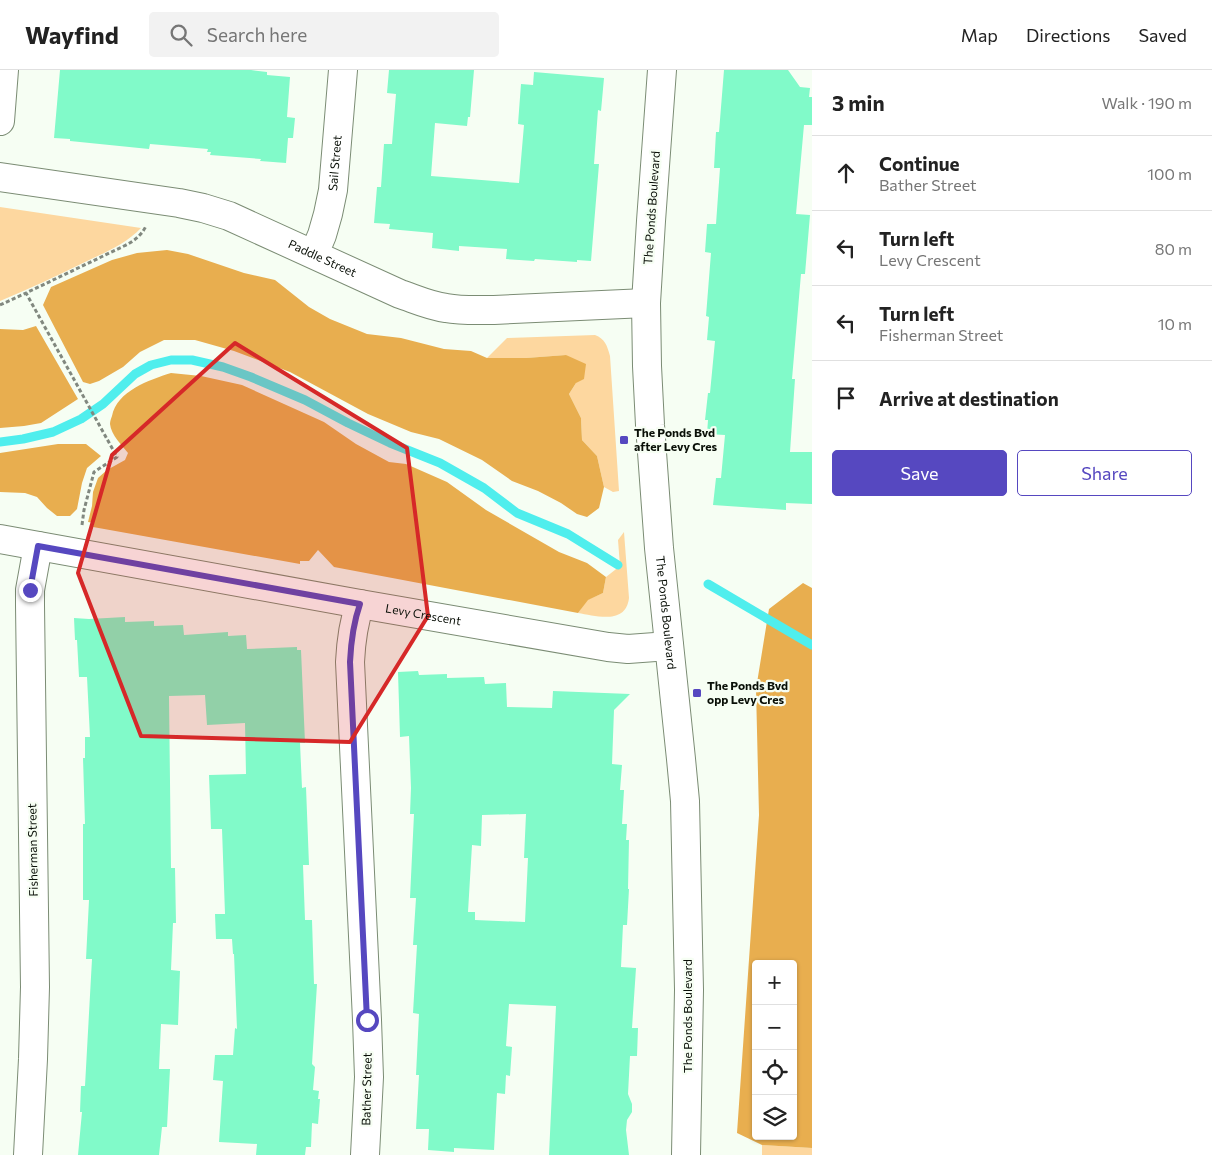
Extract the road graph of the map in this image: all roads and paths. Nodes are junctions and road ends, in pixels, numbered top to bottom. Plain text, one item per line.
1 (4, 70) edge
2 (343, 70) edge
3 (662, 70) edge
4 (0, 121) edge
5 (0, 177) edge
6 (147, 224) dead end
7 (314, 254) junction
8 (26, 293) junction
9 (646, 303) junction
10 (0, 305) edge
11 (82, 529) dead end
12 (0, 539) edge
13 (38, 546) junction
14 (360, 604) junction
15 (669, 646) junction
16 (28, 1155) edge
17 (365, 1155) edge
18 (686, 1155) edge

1 - 4 street
2 - 7 street, Sail Street
3 - 9 street, The Ponds Boulevard
5 - 7 street, Paddle Street
6 - 8 path
7 - 9 street, Paddle Street
8 - 10 path
8 - 11 path
9 - 15 street, The Ponds Boulevard
12 - 13 street, Levy Crescent
13 - 14 street, Levy Crescent
13 - 16 street, Fisherman Street
14 - 15 street, Levy Crescent
14 - 17 street, Bather Street
15 - 18 street, The Ponds Boulevard

